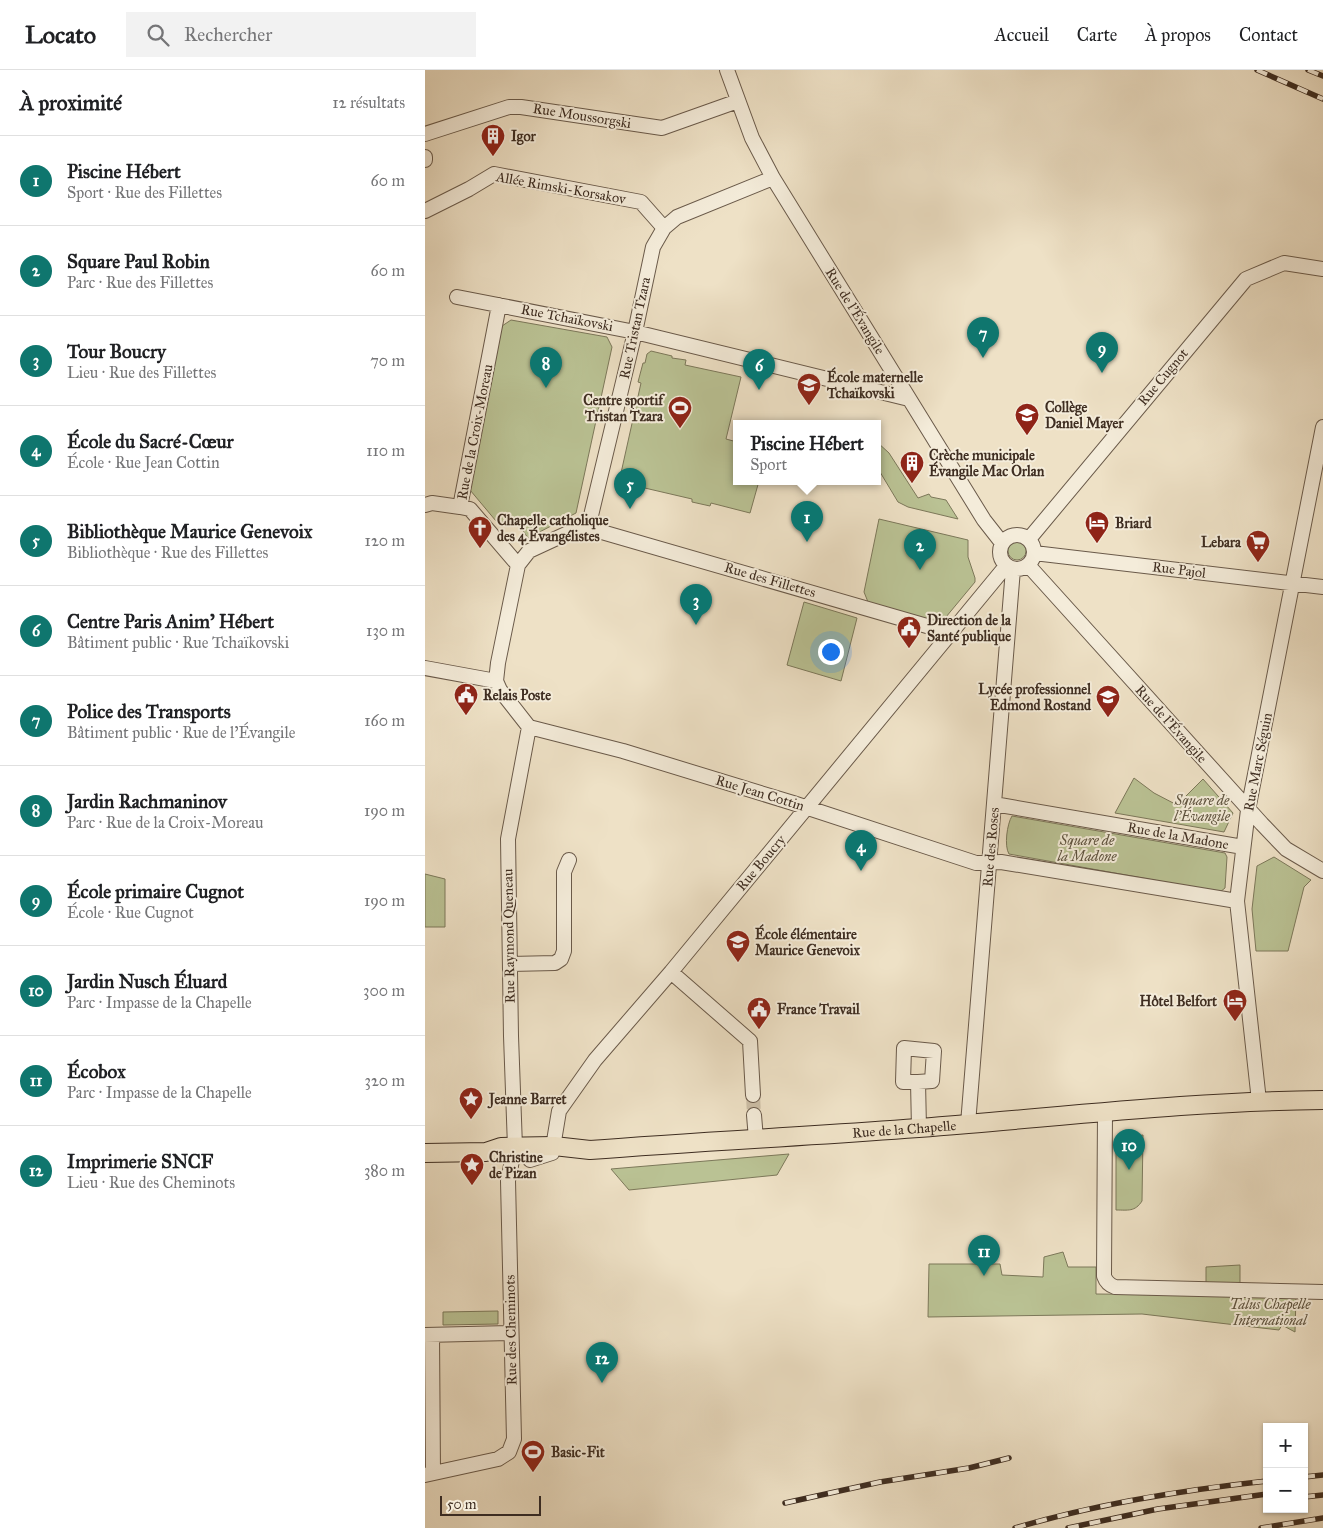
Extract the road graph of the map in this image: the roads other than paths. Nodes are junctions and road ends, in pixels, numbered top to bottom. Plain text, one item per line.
1 (727, 70) edge
2 (738, 101) junction
3 (425, 134) edge
4 (773, 178) junction
5 (425, 210) edge
6 (664, 228) junction
7 (1323, 269) edge
8 (457, 297) dead end
9 (499, 305) junction
10 (635, 332) junction
11 (909, 399) junction
12 (1323, 427) edge
13 (425, 505) edge
14 (460, 507) junction
15 (588, 528) junction
16 (1029, 539) junction
17 (1001, 543) junction
18 (1031, 559) junction
19 (518, 565) junction
20 (1010, 567) junction
21 (1293, 583) junction
22 (1323, 587) edge
23 (951, 632) junction
24 (425, 668) edge
25 (496, 681) junction
26 (529, 727) junction
27 (994, 804) junction
28 (807, 807) junction
29 (1248, 810) junction
30 (1243, 847) junction
31 (569, 860) dead end
32 (989, 862) junction
33 (1323, 871) edge
34 (1237, 901) junction
35 (510, 964) junction
36 (671, 972) junction
37 (918, 1082) dead end
38 (753, 1095) tunnel mouth
39 (1323, 1100) edge
40 (1259, 1101) junction
41 (1105, 1112) junction
42 (754, 1115) tunnel mouth
43 (968, 1124) junction
44 (919, 1128) junction
45 (755, 1139) junction
46 (550, 1150) junction
47 (425, 1153) edge
48 (513, 1154) junction
49 (1323, 1292) edge
50 (511, 1333) junction
51 (429, 1335) edge
52 (429, 1474) edge

1 - 2 street, Rue de l'Évangile
2 - 3 street, Rue Moussorgski
2 - 4 street, Rue de l'Évangile
4 - 6 street, Rue Tristan Tzara
4 - 11 street, Rue de l'Évangile
5 - 6 street, Allée Rimski-Korsakov
6 - 10 street, Rue Tristan Tzara
7 - 16 street, Rue Cugnot
8 - 9 street, Rue Tchaïkovski
9 - 10 street, Rue Tchaïkovski
9 - 14 street, Rue de la Croix-Moreau
10 - 11 street, Rue Tchaïkovski
10 - 15 street, Rue Tristan Tzara
11 - 17 street, Rue de l'Évangile
12 - 21 street, Rue Marc Séguin
13 - 14 street
14 - 19 street, Rue de la Croix-Moreau
15 - 19 street
15 - 23 street, Rue des Fillettes
16 - 17 street
16 - 18 street
17 - 20 street
18 - 20 street
18 - 21 street, Rue Pajol
18 - 29 street, Rue de l'Évangile
19 - 25 street
20 - 23 street, Rue Boucry
20 - 27 street, Rue des Roses
21 - 22 street, Rue Pajol
21 - 29 street, Rue Marc Séguin
23 - 28 street, Rue Boucry
24 - 25 street
25 - 26 street
26 - 28 street, Rue Jean Cottin
26 - 35 street, Rue Raymond Queneau
27 - 30 street, Rue de la Madone
27 - 32 street, Rue des Roses
28 - 32 street, Rue Jean Cottin
28 - 36 street, Rue Boucry
29 - 30 street, Rue Marc Séguin
29 - 33 street, Rue de l'Évangile
30 - 34 street, Rue Marc Séguin
31 - 35 street
32 - 34 street
32 - 43 street, Rue des Roses
34 - 40 street, Rue Marc Séguin
35 - 48 street, Rue Raymond Queneau
36 - 38 street
36 - 46 street, Rue Boucry
37 - 44 street
39 - 40 main road, Rue de la Chapelle
40 - 41 main road, Rue de la Chapelle
41 - 43 main road, Rue de la Chapelle
41 - 49 street
42 - 45 street
43 - 44 main road, Rue de la Chapelle
44 - 45 main road, Rue de la Chapelle
45 - 46 main road, Rue de la Chapelle
46 - 48 main road, Rue de la Chapelle
46 - 48 street, Rue de la Chapelle
47 - 48 main road, Rue de la Chapelle
48 - 50 street, Rue des Cheminots
50 - 51 street
50 - 52 street, Rue des Cheminots
51 - 52 street

